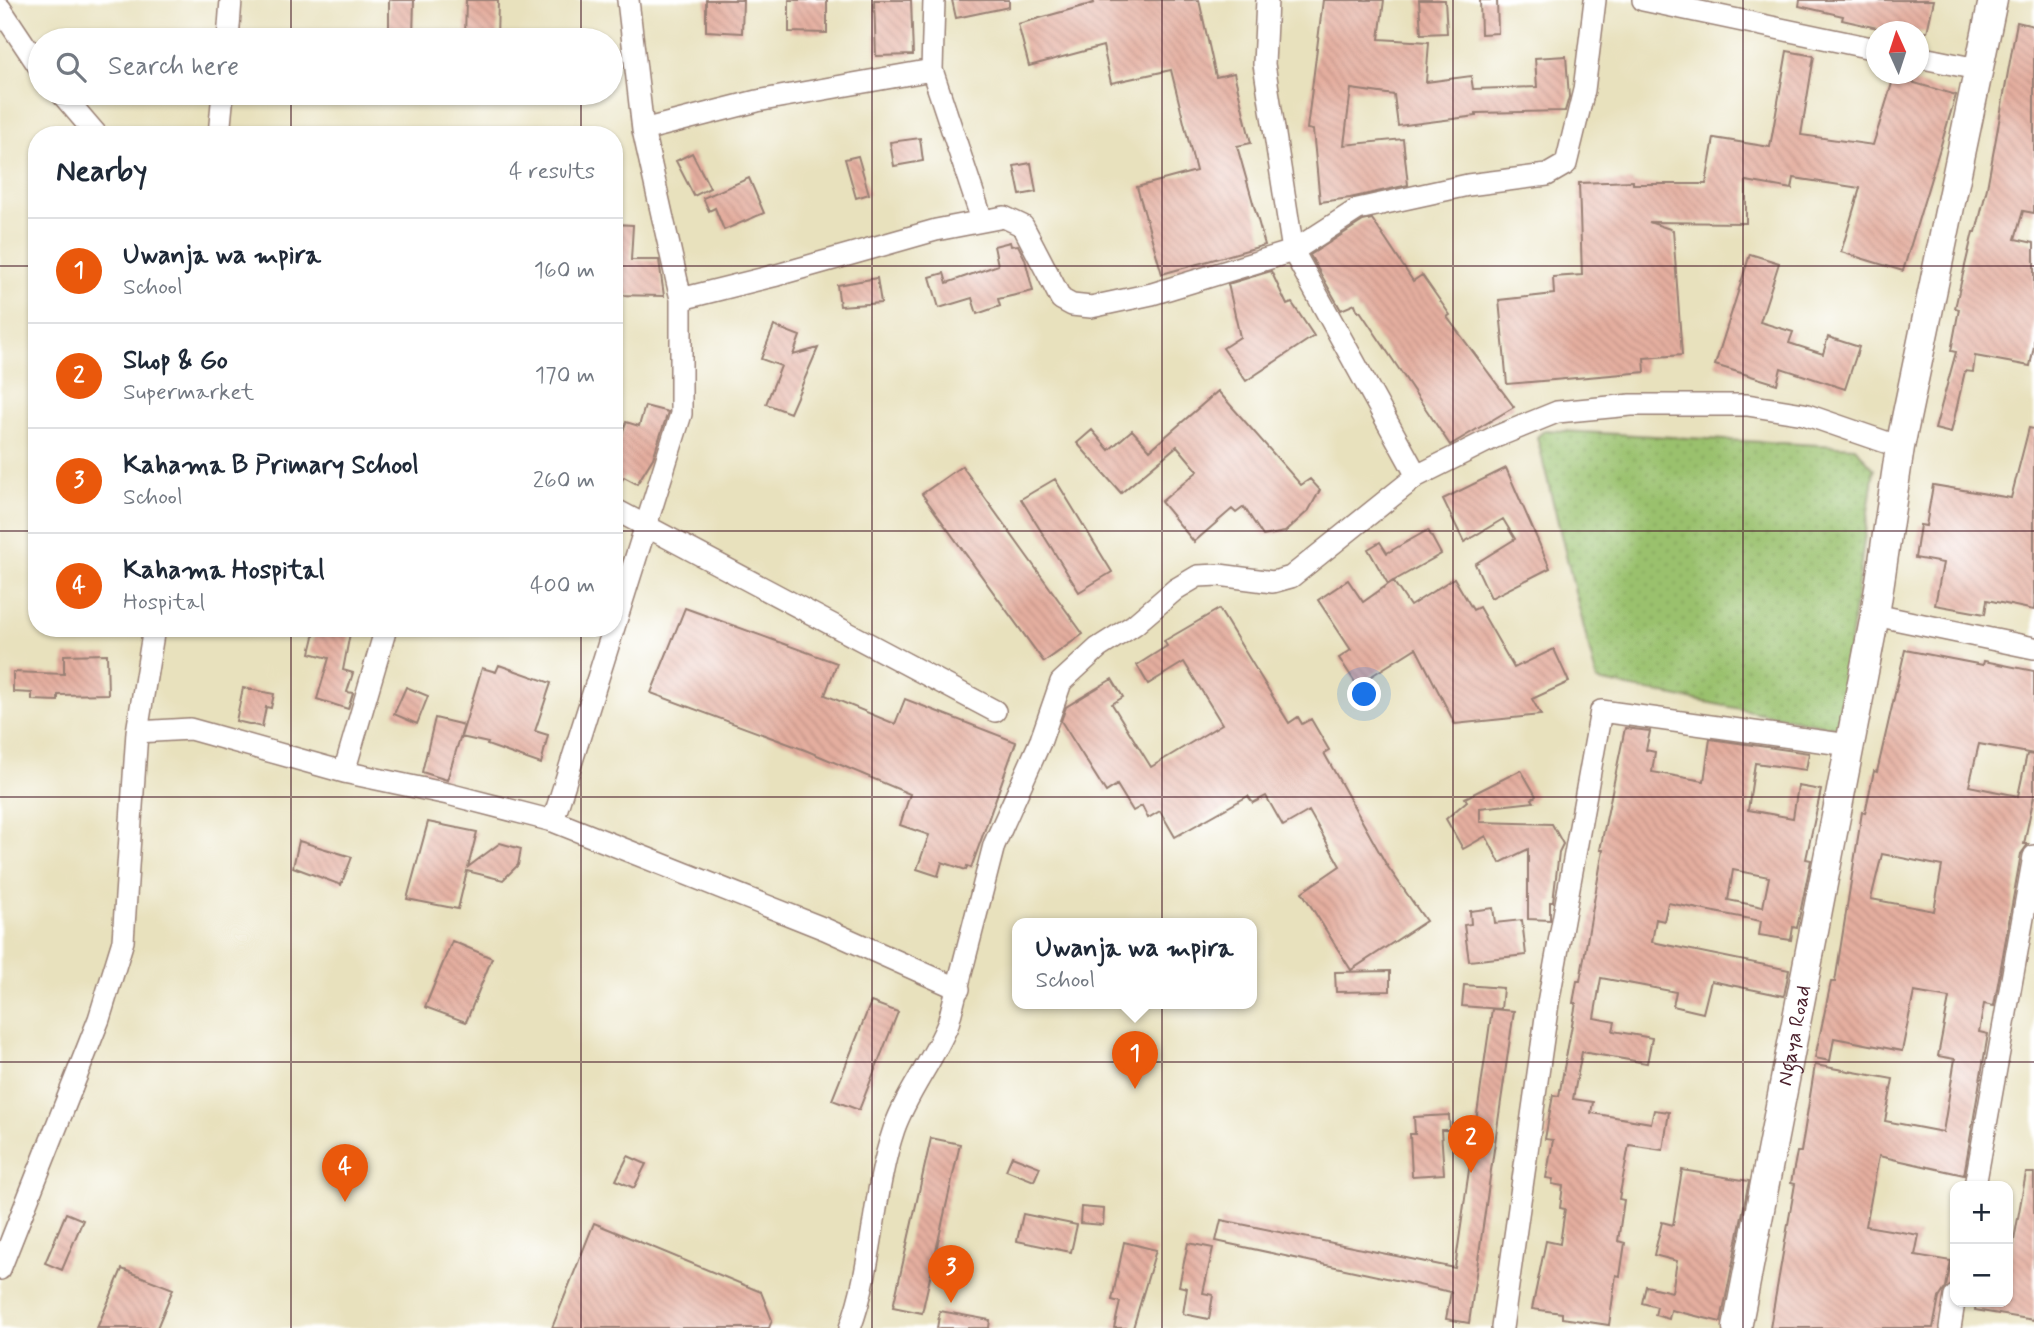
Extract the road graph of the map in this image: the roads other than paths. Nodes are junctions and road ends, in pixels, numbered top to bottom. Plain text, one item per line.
1 (231, 0) edge
2 (628, 0) edge
3 (934, 0) edge
4 (1267, 0) edge
5 (1595, 0) edge
6 (1643, 0) edge
7 (1993, 0) edge
8 (0, 8) edge
9 (229, 28) edge
10 (1866, 46) edge
11 (28, 50) edge
12 (1929, 59) edge
13 (1977, 69) junction
14 (932, 70) junction
15 (71, 105) edge
16 (222, 105) edge
17 (89, 126) edge
18 (220, 126) edge
19 (642, 130) junction
20 (982, 220) junction
21 (1293, 251) junction
22 (681, 299) junction
23 (1900, 447) junction
24 (1417, 476) junction
25 (623, 514) edge
26 (647, 526) junction
27 (623, 601) edge
28 (1875, 615) junction
29 (152, 637) edge
30 (383, 637) edge
31 (612, 637) edge
32 (2034, 648) edge
33 (995, 711) dead end
34 (137, 732) junction
35 (1849, 745) junction
36 (344, 772) junction
37 (553, 821) junction
38 (2034, 856) edge
39 (959, 989) junction
40 (1976, 1181) edge
41 (0, 1269) edge
42 (1953, 1307) edge
43 (850, 1328) edge
44 (1502, 1328) edge
45 (1737, 1328) edge
46 (1950, 1328) edge

1 - 9 street
2 - 19 street
3 - 14 street
4 - 21 street
5 - 21 street
6 - 10 street
7 - 13 street, Ngaya Road
8 - 11 street
12 - 13 street
13 - 23 street, Ngaya Road
14 - 19 street
14 - 20 street
15 - 17 street
16 - 18 street
19 - 22 street
20 - 21 street
20 - 22 street
21 - 24 street
22 - 26 street
23 - 24 street
23 - 28 street, Ngaya Road
24 - 39 street
25 - 26 street
26 - 27 street
26 - 33 street
28 - 32 street
28 - 35 street, Ngaya Road
29 - 34 street
30 - 36 street
31 - 37 street
34 - 36 street
34 - 41 street
35 - 44 street
35 - 45 street, Ngaya Road
36 - 37 street
37 - 39 street
38 - 40 street
39 - 43 street
42 - 46 street

